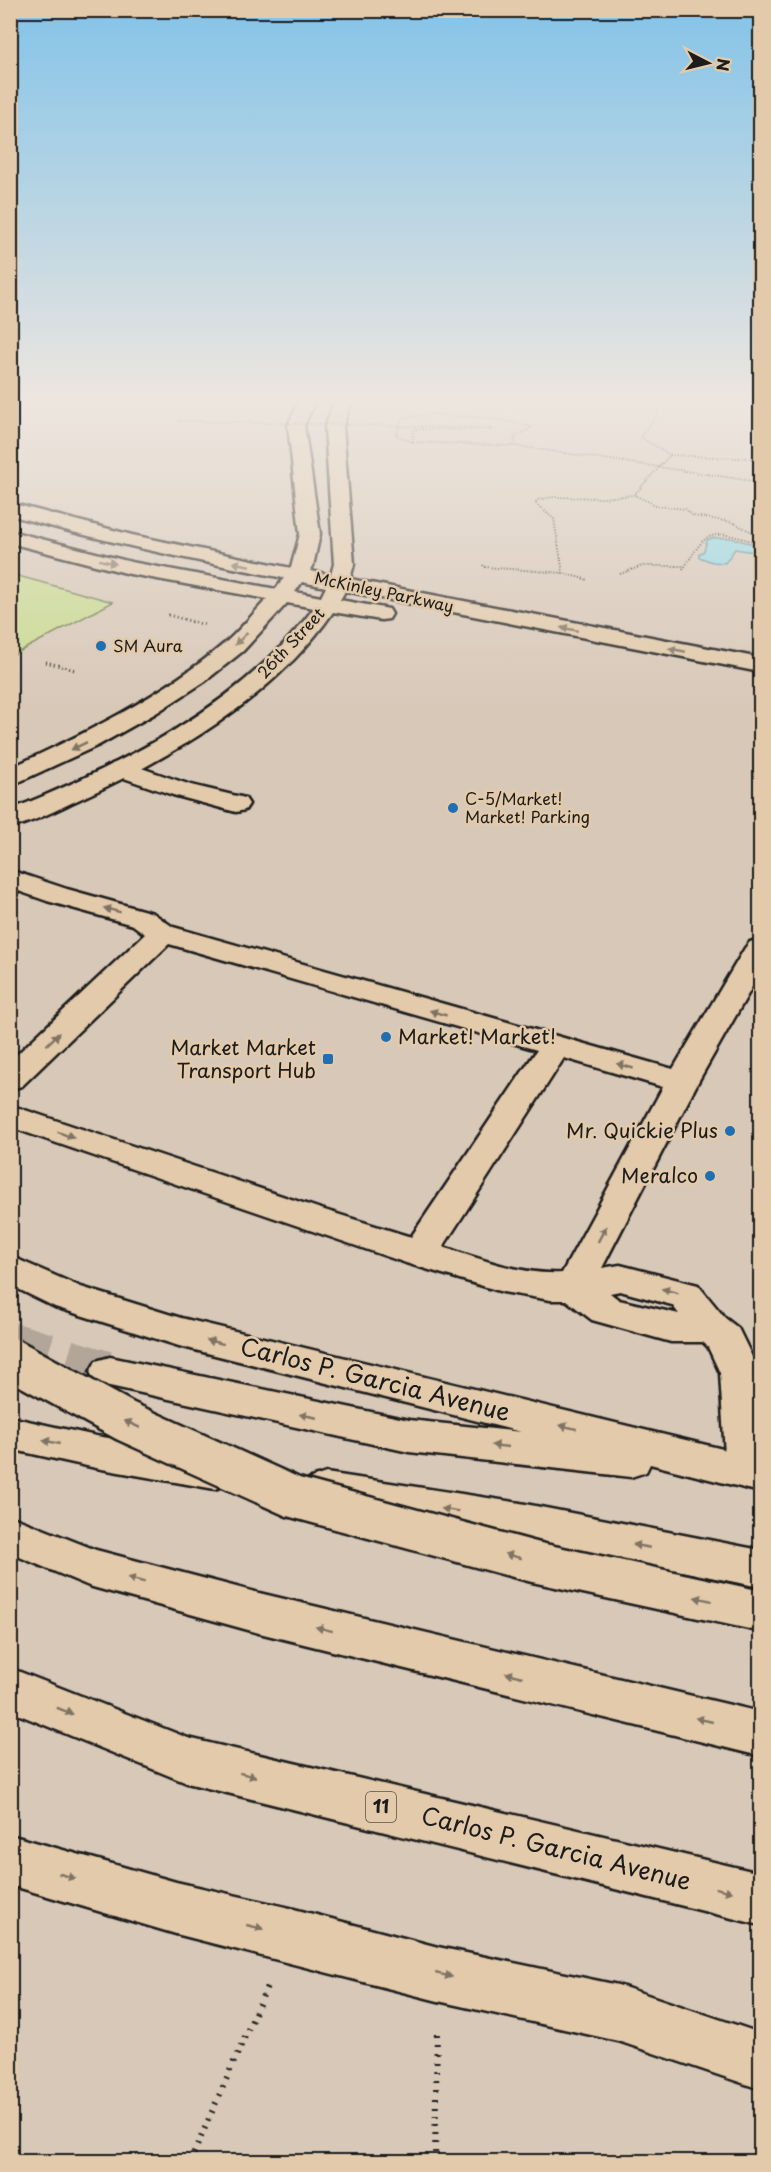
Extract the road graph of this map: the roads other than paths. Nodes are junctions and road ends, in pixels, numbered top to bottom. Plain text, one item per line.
1 (306, 501) edge
2 (340, 501) edge
3 (10, 509) edge
4 (10, 537) edge
5 (298, 575) junction
6 (340, 583) junction
7 (281, 597) junction
8 (327, 604) junction
9 (401, 618) dead end
10 (502, 637) dead end
11 (760, 665) edge
12 (760, 686) edge
13 (129, 765) junction
14 (10, 778) edge
15 (242, 799) dead end
16 (10, 820) edge
17 (10, 878) edge
18 (57, 895) junction
19 (10, 904) edge
20 (163, 933) junction
21 (760, 948) edge
22 (555, 1047) junction
23 (10, 1079) edge
24 (682, 1082) junction
25 (10, 1115) edge
26 (419, 1254) junction
27 (10, 1269) edge
28 (574, 1286) junction
29 (10, 1358) edge
30 (110, 1372) tunnel mouth
31 (10, 1433) edge
32 (754, 1473) edge
33 (10, 1534) edge
34 (760, 1569) edge
35 (760, 1611) edge
36 (10, 1689) edge
37 (760, 1734) edge
38 (10, 1860) edge
39 (760, 1899) edge
40 (618, 2013) junction
41 (760, 2037) edge
42 (760, 2061) edge

1 - 5 main road, 26th Street
2 - 6 main road, 26th Street
5 -> 3 main road, McKinley Parkway
4 -> 7 main road, McKinley Parkway
5 - 6 main road, McKinley Parkway
5 - 7 main road, 26th Street
6 - 8 main road, 26th Street
11 -> 6 main road, McKinley Parkway
7 - 8 main road, McKinley Parkway
7 -> 14 main road, 26th Street
8 - 9 main road, McKinley Parkway
8 - 13 main road, 26th Street
10 - 12 main road
13 - 15 main road
13 - 16 main road, 26th Street
17 - 18 main road
18 - 19 main road
20 -> 18 main road
22 -> 20 main road
23 -> 20 main road
21 - 24 main road
24 -> 22 main road
22 - 26 main road
28 -> 24 main road
25 -> 26 main road
26 - 28 main road
32 -> 27 main road, Carlos P. Garcia Avenue
28 - 32 main road
35 -> 29 main road, bridge
32 -> 30 main road, Carlos P. Garcia Avenue
34 -> 31 main road
37 -> 33 main road
36 -> 39 main road, Carlos P. Garcia Avenue / 11
38 -> 40 main road
40 - 41 main road
40 - 42 main road

